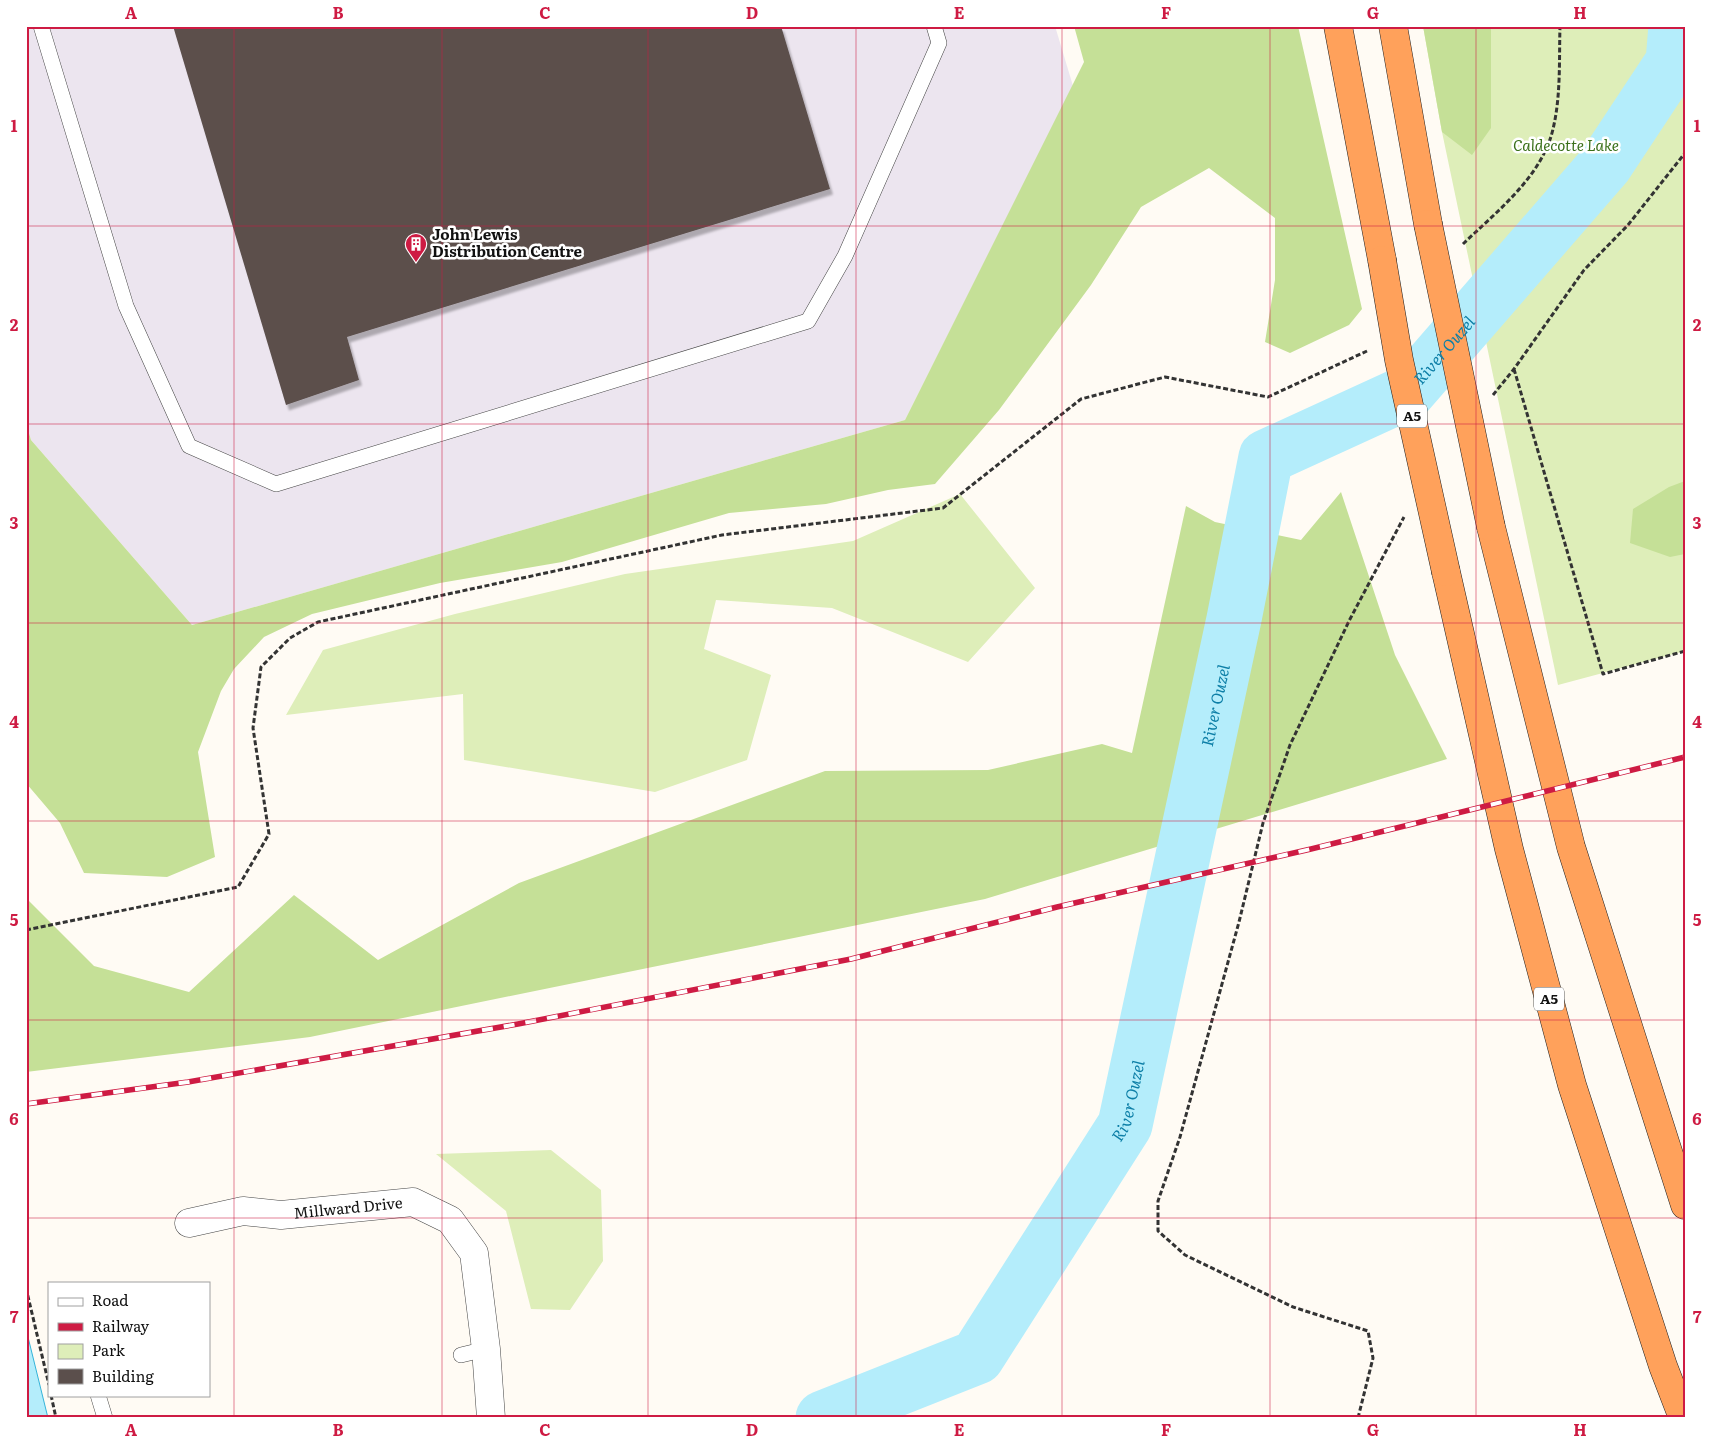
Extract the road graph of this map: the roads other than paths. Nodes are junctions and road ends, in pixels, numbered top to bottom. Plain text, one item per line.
1 (42, 26) edge
2 (934, 26) edge
3 (1338, 26) edge
4 (1393, 26) edge
5 (1685, 1205) edge
6 (189, 1223) dead end
7 (98, 1396) edge
8 (104, 1418) edge
9 (491, 1418) edge
10 (1683, 1418) edge

1 - 2 lane
3 - 10 highway, A5, bridge
4 - 5 highway, bridge
6 - 9 street, Millward Drive
7 - 8 lane

